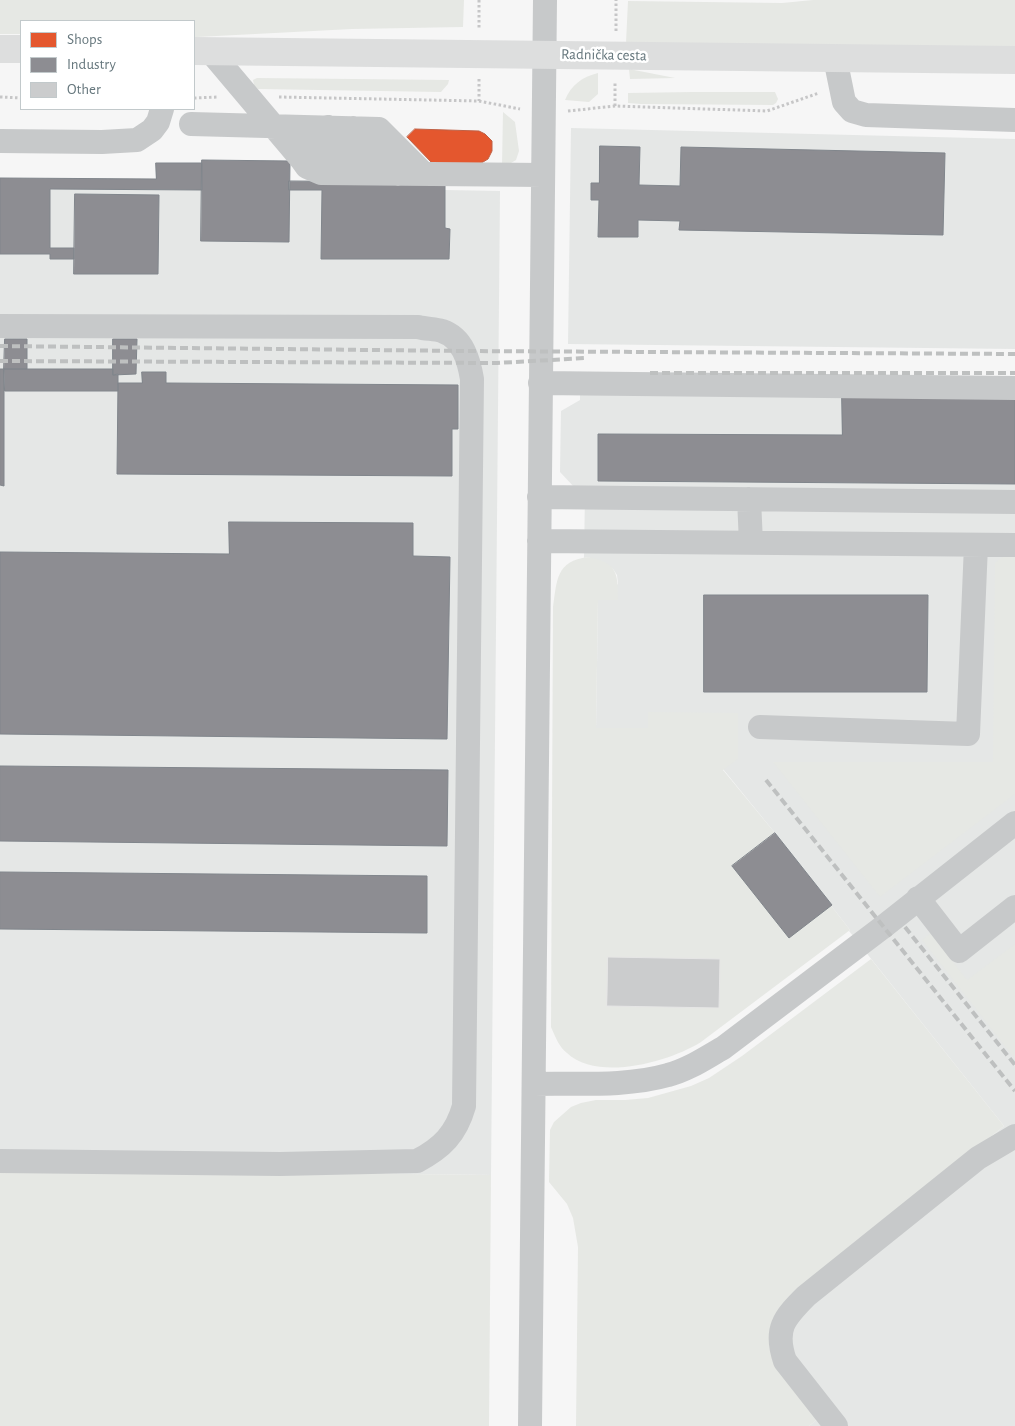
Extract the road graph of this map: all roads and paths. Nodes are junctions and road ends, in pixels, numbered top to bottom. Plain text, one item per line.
1 (479, 0) edge
2 (545, 0) edge
3 (616, 0) edge
4 (479, 31) dead end
5 (616, 40) dead end
6 (0, 48) edge
7 (20, 49) edge
8 (202, 51) edge
9 (544, 54) junction
10 (836, 58) junction
11 (1015, 60) edge
12 (479, 77) dead end
13 (615, 77) dead end
14 (820, 93) dead end
15 (273, 96) dead end
16 (223, 97) dead end
17 (0, 98) edge
18 (20, 98) edge
19 (195, 98) edge
20 (479, 101) junction
21 (615, 106) junction
22 (162, 110) edge
23 (520, 110) dead end
24 (559, 112) dead end
25 (1015, 120) edge
26 (191, 124) dead end
27 (272, 126) junction
28 (301, 126) junction
29 (328, 127) junction
30 (353, 128) junction
31 (0, 141) edge
32 (342, 173) junction
33 (369, 174) junction
34 (398, 174) junction
35 (424, 174) junction
36 (543, 175) junction
37 (0, 326) edge
38 (540, 383) junction
39 (1015, 388) edge
40 (539, 497) junction
41 (750, 499) junction
42 (1015, 502) edge
43 (539, 541) junction
44 (751, 543) junction
45 (976, 544) junction
46 (1015, 545) edge
47 (760, 727) dead end
48 (1015, 823) edge
49 (918, 898) junction
50 (1015, 907) edge
51 (534, 1084) junction
52 (1015, 1136) edge
53 (0, 1161) edge
54 (530, 1426) edge
55 (836, 1426) edge

1 - 4 path
2 - 9 street
3 - 5 path
6 - 7 main road
8 - 9 main road, Radnička cesta
8 - 27 street
9 - 10 main road, Radnička cesta
9 - 36 street
10 - 11 main road, Radnička cesta
10 - 25 street
12 - 20 path
13 - 21 path
14 - 21 path
15 - 20 path
16 - 19 path
17 - 18 path
20 - 23 path
21 - 24 path
22 - 31 street
26 - 27 street
27 - 28 street
27 - 32 street
28 - 29 street
28 - 32 street
29 - 30 street
29 - 33 street
30 - 34 street
30 - 35 street
32 - 33 street
33 - 34 street
34 - 35 street
35 - 36 street
36 - 38 street
37 - 53 street
38 - 39 street
38 - 40 street
40 - 41 street
40 - 43 street
41 - 42 street
41 - 44 street
43 - 44 street
43 - 51 street
44 - 45 street
45 - 46 street
45 - 47 street
48 - 49 street
49 - 50 street
49 - 51 street
51 - 54 street
52 - 55 street

